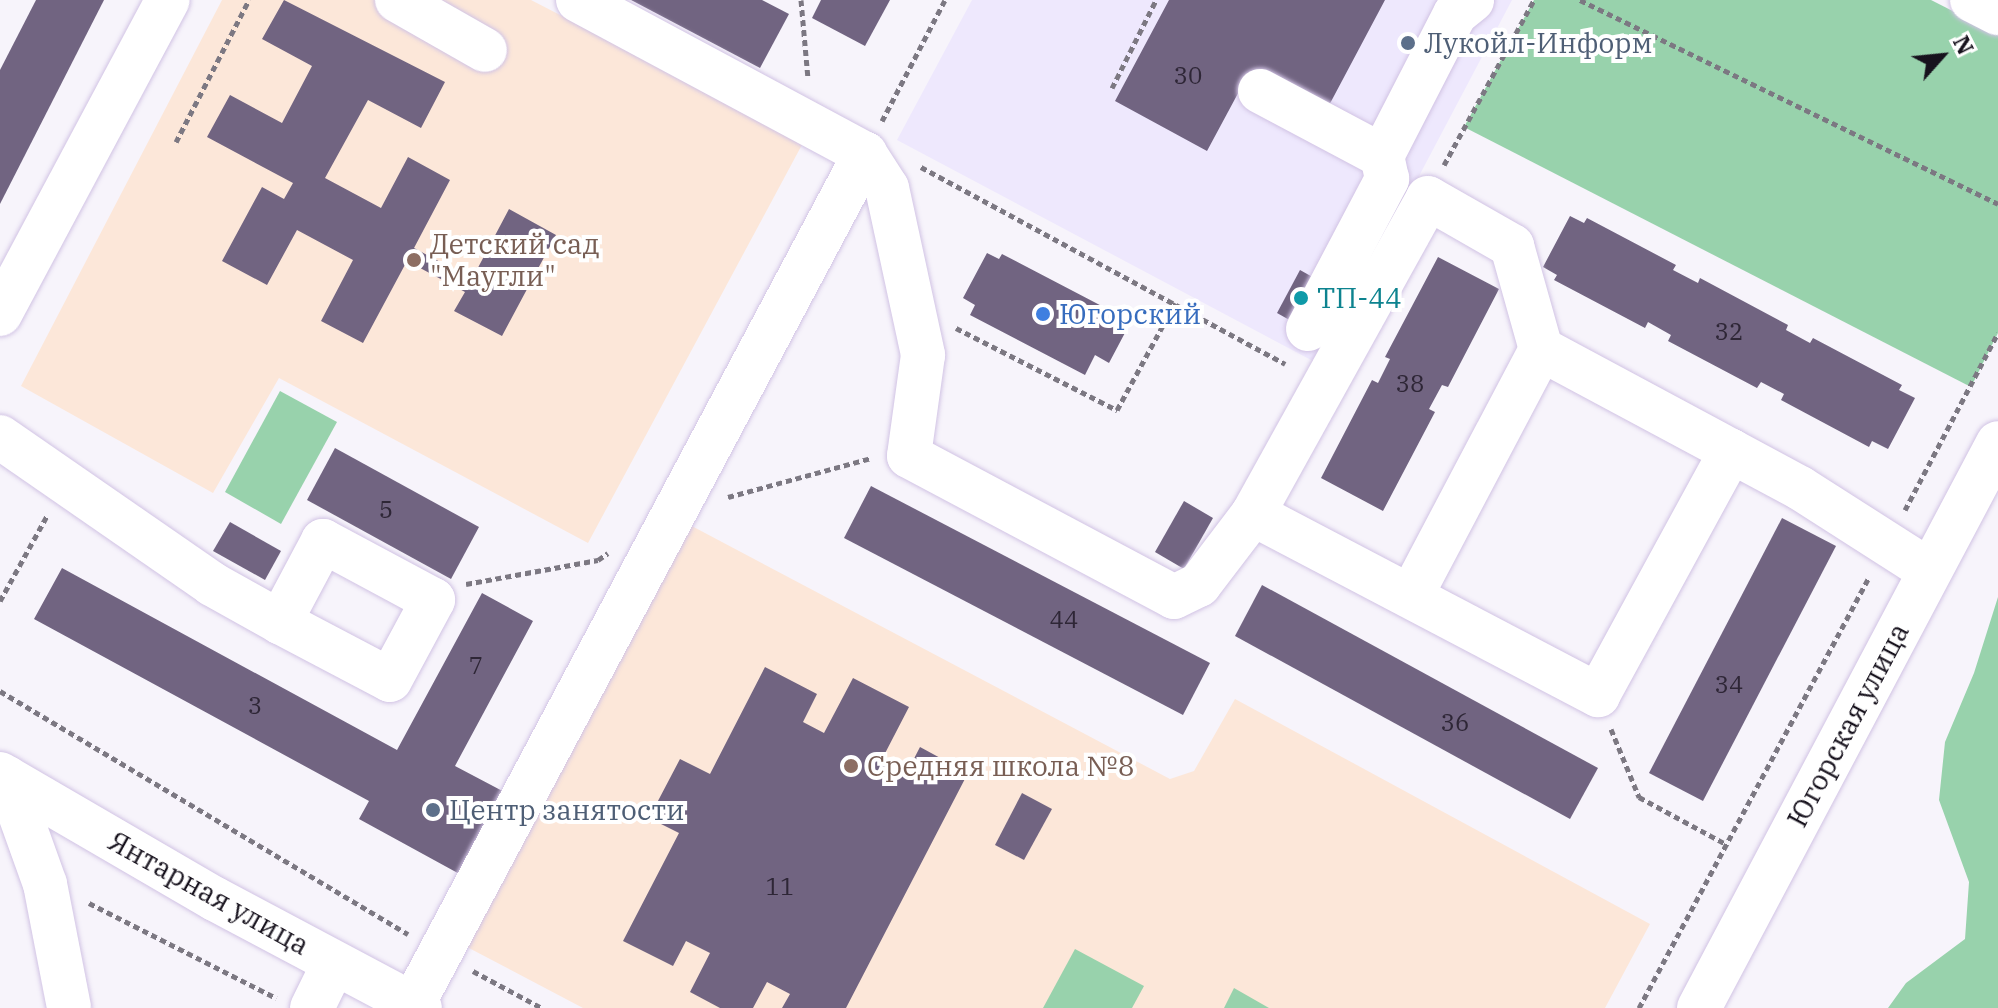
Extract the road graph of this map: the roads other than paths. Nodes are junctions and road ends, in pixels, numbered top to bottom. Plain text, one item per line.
1 (168, 0) edge
2 (397, 0) edge
3 (578, 0) edge
4 (1972, 0) edge
5 (1452, 5) edge
6 (1998, 13) edge
7 (485, 50) dead end
8 (1260, 91) dead end
9 (865, 154) junction
10 (1382, 156) junction
11 (0, 314) edge
12 (1308, 329) dead end
13 (1541, 349) junction
14 (0, 437) edge
15 (1998, 443) edge
16 (1731, 451) junction
17 (1253, 514) junction
18 (1930, 571) junction
19 (1411, 596) junction
20 (280, 622) junction
21 (3, 776) edge
22 (334, 963) junction
23 (297, 1004) edge
24 (416, 1006) edge
25 (69, 1008) edge
26 (1699, 1008) edge

1 - 11 street
2 - 7 street
3 - 9 street
4 - 6 street
5 - 10 street
8 - 10 street
9 - 17 street
9 - 24 street
10 - 12 street
13 - 16 street
13 - 17 street
13 - 19 street
14 - 20 street
15 - 18 street, Югорская улица
16 - 18 street
16 - 19 street
17 - 19 street
18 - 26 street, Югорская улица
20 - 20 street
21 - 22 street, Янтарная улица
21 - 25 street
22 - 23 street
22 - 24 street, Янтарная улица

